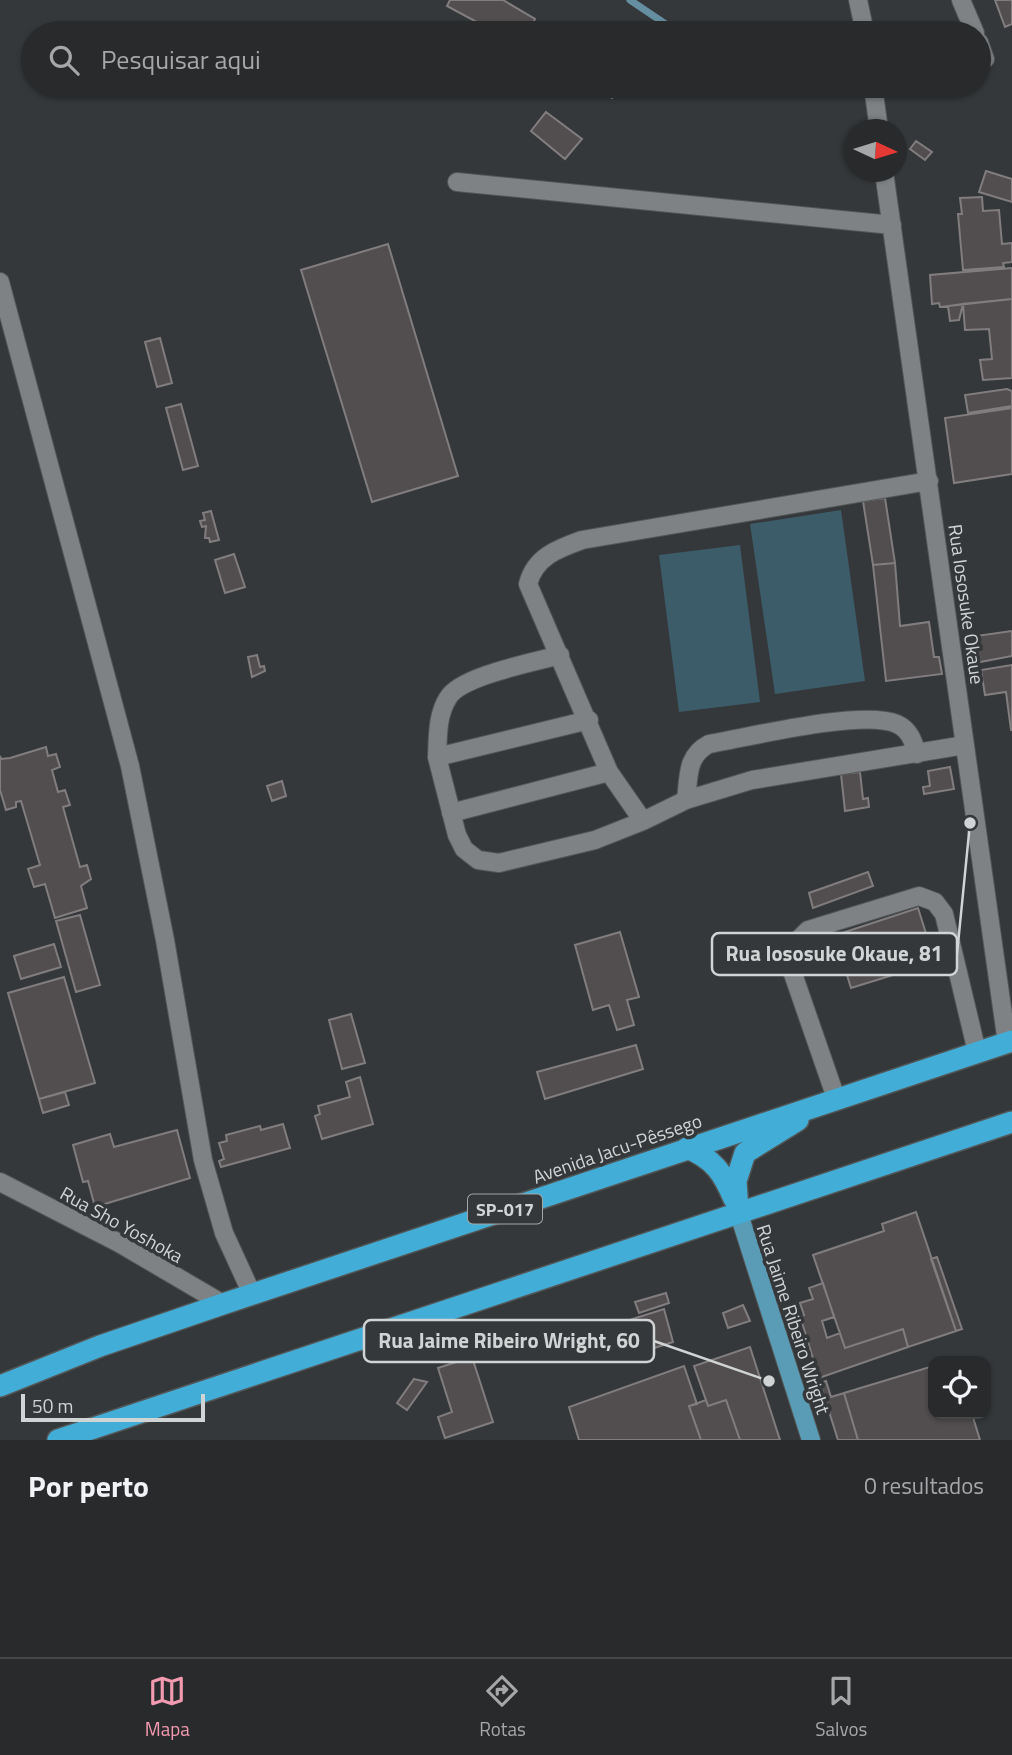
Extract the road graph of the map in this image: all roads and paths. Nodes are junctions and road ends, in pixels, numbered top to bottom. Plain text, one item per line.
1 (858, 0) edge
2 (961, 0) edge
3 (862, 21) edge
4 (970, 21) edge
5 (874, 98) edge
6 (877, 119) edge
7 (457, 182) dead end
8 (886, 182) edge
9 (892, 225) junction
10 (0, 282) edge
11 (929, 481) junction
12 (560, 655) junction
13 (589, 720) junction
14 (965, 745) junction
15 (917, 754) junction
16 (437, 757) junction
17 (609, 772) junction
18 (686, 800) junction
19 (451, 813) junction
20 (643, 821) junction
21 (1010, 1042) edge
22 (977, 1052) junction
23 (836, 1098) junction
24 (1012, 1122) edge
25 (687, 1148) junction
26 (0, 1182) edge
27 (738, 1211) junction
28 (252, 1294) junction
29 (223, 1304) junction
30 (0, 1386) edge
31 (58, 1440) edge
32 (811, 1440) edge

1 - 3 street
2 - 4 street
5 - 6 street
7 - 9 street
8 - 9 street, Rua Iososuke Okaue
9 - 11 street, Rua Iososuke Okaue
10 - 28 street
11 - 12 street
11 - 14 street, Rua Iososuke Okaue
12 - 13 street
12 - 16 street
13 - 16 street
13 - 17 street
14 - 15 street
14 - 21 street, Rua Iososuke Okaue
15 - 18 street
15 - 18 street
16 - 19 street
17 - 19 street
17 - 20 street
18 - 20 street
19 - 20 street
21 - 22 highway, Avenida Jacu-Pêssego / SP-017
22 - 23 highway, Avenida Jacu-Pêssego / SP-017
22 - 23 street
23 - 25 highway, Avenida Jacu-Pêssego / SP-017
23 - 27 highway
24 - 27 highway
25 - 27 highway
25 - 28 highway, Avenida Jacu-Pêssego / SP-017
26 - 29 street, Rua Sho Yoshoka
27 - 31 highway
27 - 32 main road, Rua Jaime Ribeiro Wright
28 - 29 highway, Avenida Jacu-Pêssego / SP-017
29 - 30 highway, Avenida Jacu-Pêssego / SP-017

